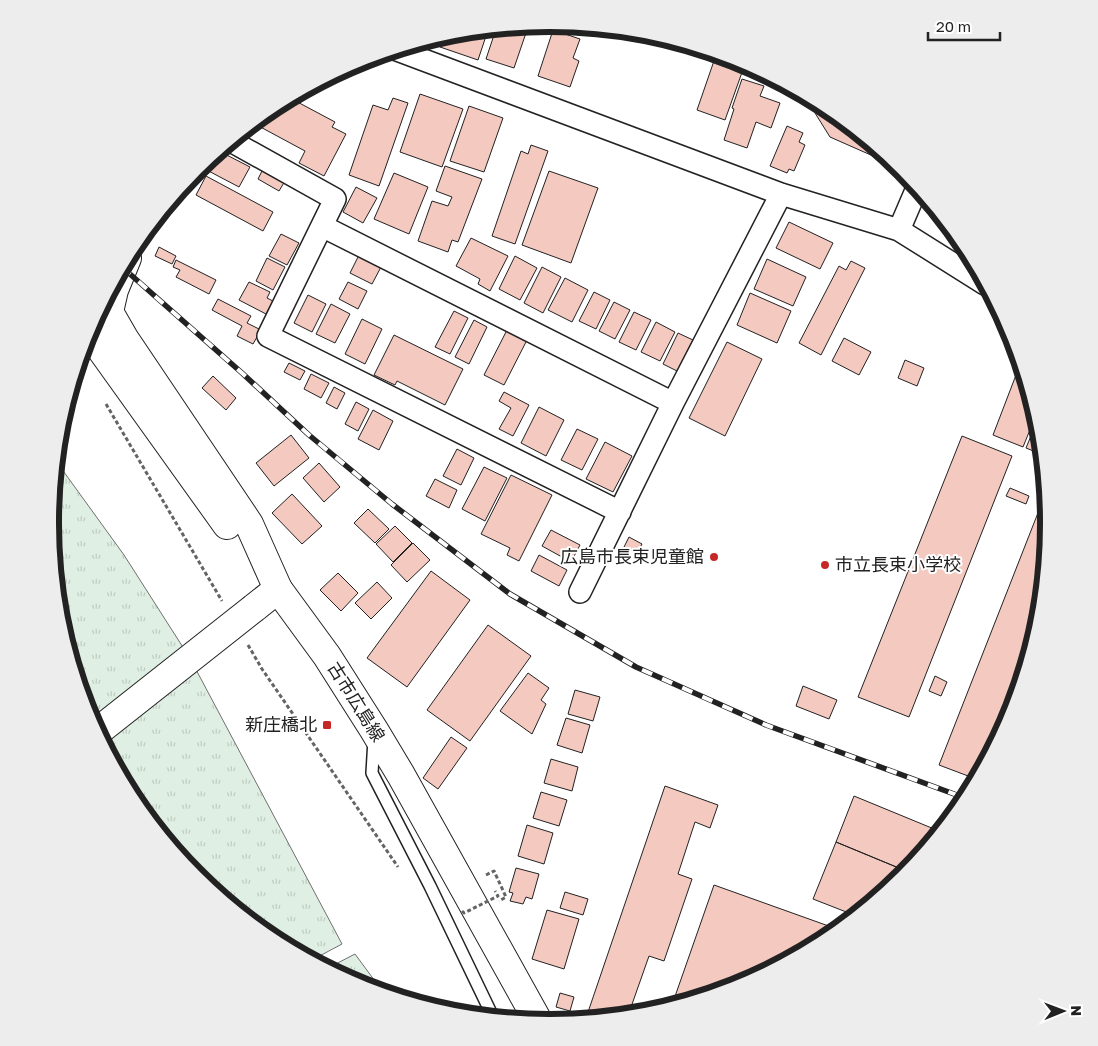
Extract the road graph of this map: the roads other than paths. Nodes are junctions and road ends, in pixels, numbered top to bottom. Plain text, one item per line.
1 (407, 54) edge
2 (237, 145) edge
3 (781, 194) junction
4 (914, 195) edge
5 (322, 226) junction
6 (899, 230) junction
7 (973, 277) edge
8 (111, 302) edge
9 (94, 340) edge
10 (673, 403) junction
11 (620, 512) junction
12 (278, 589) junction
13 (580, 592) dead end
14 (103, 727) edge
15 (374, 730) junction
16 (489, 1009) edge
17 (534, 1013) edge

1 - 3 street
2 - 5 street
3 - 6 street
3 - 10 street
4 - 6 street
5 - 10 street
5 - 11 street
6 - 7 street
8 - 12 main road
9 - 12 main road
10 - 11 street
11 - 13 street
12 - 14 main road, bridge
12 - 15 main road, 古市広島線
15 - 16 lane
15 - 17 main road, 古市広島線

